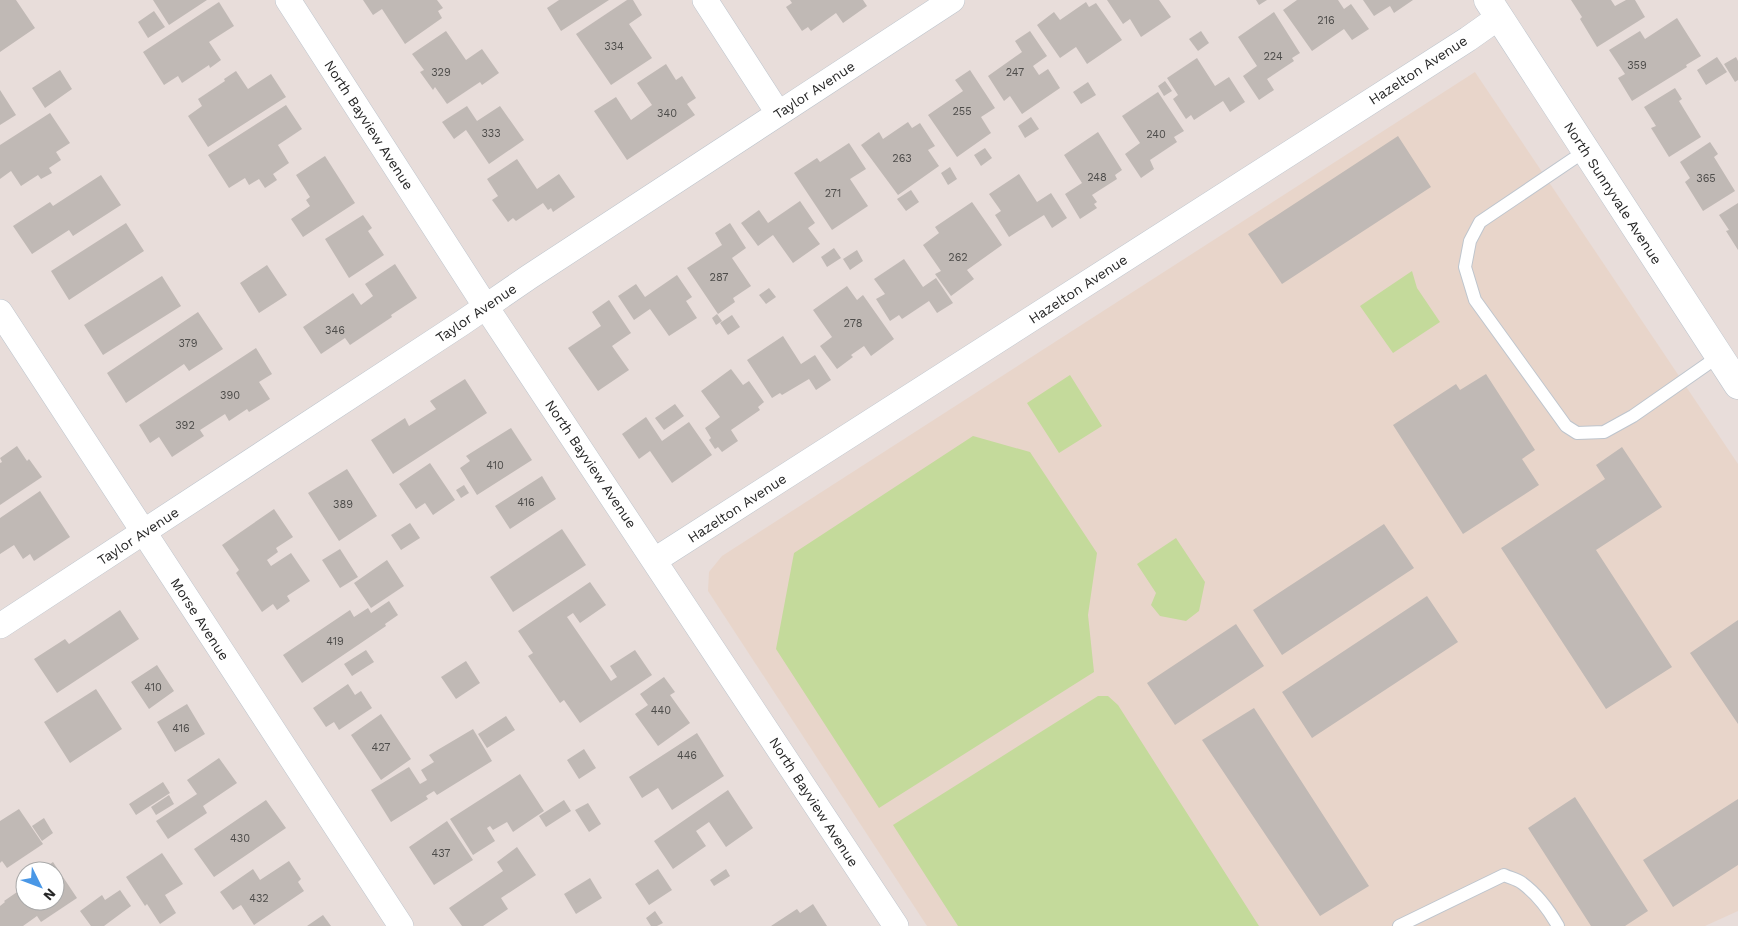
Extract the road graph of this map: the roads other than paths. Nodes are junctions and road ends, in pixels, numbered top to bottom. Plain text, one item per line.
1 (288, 0) edge
2 (705, 0) edge
3 (952, 0) edge
4 (1493, 8) edge
5 (778, 113) junction
6 (1585, 151) junction
7 (486, 306) junction
8 (0, 312) edge
9 (1719, 356) junction
10 (1738, 385) edge
11 (143, 531) junction
12 (655, 560) junction
13 (0, 626) edge
14 (401, 926) edge
15 (896, 926) edge
16 (1399, 926) edge
17 (1558, 926) edge

1 - 7 street, North Bayview Avenue
2 - 5 street
3 - 5 street, Taylor Avenue
4 - 6 street, North Sunnyvale Avenue
4 - 12 street, Hazelton Avenue
5 - 7 street, Taylor Avenue
6 - 9 street, North Sunnyvale Avenue
6 - 9 lane
7 - 11 street, Taylor Avenue
7 - 12 street, North Bayview Avenue
8 - 11 street, Morse Avenue
9 - 10 street, North Sunnyvale Avenue
11 - 13 street, Taylor Avenue
11 - 14 street, Morse Avenue
12 - 15 street, North Bayview Avenue
16 - 17 lane

